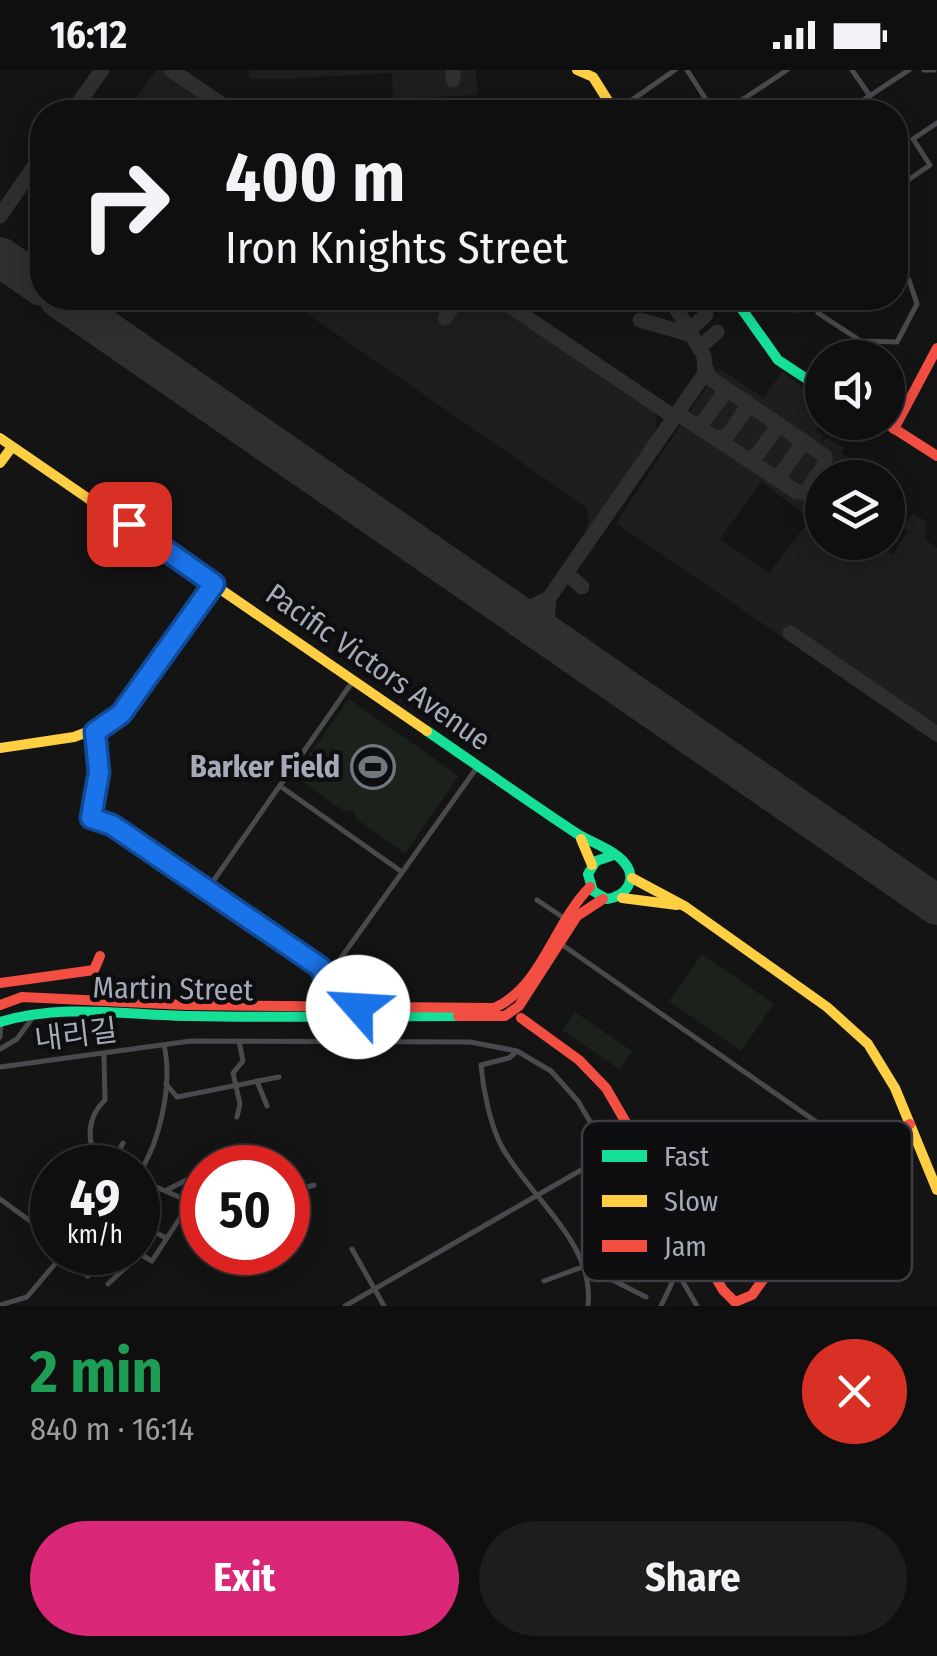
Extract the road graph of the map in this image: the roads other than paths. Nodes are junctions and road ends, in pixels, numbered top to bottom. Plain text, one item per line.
1 (577, 70) edge
2 (675, 70) edge
3 (687, 70) edge
4 (787, 70) edge
5 (852, 70) edge
6 (909, 70) edge
7 (924, 70) edge
8 (934, 70) edge
9 (870, 96) junction
10 (607, 100) edge
11 (632, 100) edge
12 (706, 100) edge
13 (742, 100) edge
14 (864, 100) edge
15 (937, 123) edge
16 (908, 179) edge
17 (908, 279) edge
18 (743, 310) edge
19 (820, 310) edge
20 (937, 348) edge
21 (805, 378) edge
22 (905, 400) edge
23 (905, 436) edge
24 (0, 438) edge
25 (12, 446) junction
26 (937, 456) edge
27 (0, 464) edge
28 (214, 584) junction
29 (353, 681) junction
30 (95, 732) junction
31 (0, 748) edge
32 (478, 766) junction
33 (280, 786) junction
34 (578, 835) junction
35 (611, 856) junction
36 (592, 865) junction
37 (402, 872) junction
38 (632, 878) junction
39 (590, 887) junction
40 (207, 890) junction
41 (612, 898) junction
42 (537, 900) dead end
43 (686, 907) junction
44 (564, 918) junction
45 (561, 944) junction
46 (100, 956) dead end
47 (326, 980) junction
48 (0, 983) edge
49 (0, 1005) edge
50 (39, 1005) junction
51 (322, 1011) junction
52 (522, 1012) junction
53 (0, 1021) edge
54 (0, 1037) edge
55 (239, 1041) junction
56 (164, 1045) junction
57 (0, 1048) edge
58 (517, 1051) junction
59 (104, 1056) junction
60 (0, 1066) edge
61 (279, 1077) dead end
62 (258, 1081) junction
63 (166, 1084) junction
64 (236, 1085) junction
65 (267, 1106) dead end
66 (237, 1116) dead end
67 (588, 1121) edge
68 (625, 1121) edge
69 (815, 1121) edge
70 (909, 1121) edge
71 (912, 1129) edge
72 (91, 1145) edge
73 (151, 1145) edge
74 (582, 1169) edge
75 (180, 1183) edge
76 (314, 1185) dead end
77 (310, 1186) edge
78 (160, 1187) edge
79 (167, 1190) junction
80 (937, 1190) edge
81 (536, 1195) junction
82 (180, 1196) edge
83 (0, 1199) edge
84 (180, 1218) edge
85 (30, 1221) edge
86 (160, 1235) edge
87 (166, 1238) junction
88 (352, 1249) dead end
89 (582, 1262) edge
90 (582, 1267) edge
91 (46, 1275) edge
92 (544, 1281) dead end
93 (586, 1281) edge
94 (615, 1281) edge
95 (673, 1281) edge
96 (682, 1281) edge
97 (718, 1281) edge
98 (762, 1281) edge
99 (108, 1284) dead end
100 (374, 1289) junction
101 (646, 1297) dead end
102 (0, 1305) edge
103 (345, 1306) edge
104 (384, 1306) edge
105 (588, 1306) edge
106 (661, 1306) edge
107 (696, 1306) edge

1 - 10 main road
2 - 11 street
3 - 12 street
4 - 13 street
5 - 9 street
6 - 9 street
7 - 8 street
9 - 14 street
15 - 16 street
17 - 19 street
18 - 21 main road
20 - 22 main road
23 - 26 main road
24 - 25 main road, Pacific Victors Avenue
25 - 27 main road
25 - 28 main road, Pacific Victors Avenue
28 - 29 main road, Pacific Victors Avenue
28 - 30 main road
29 - 32 main road, Pacific Victors Avenue
29 - 33 street
30 - 31 main road
30 - 40 main road
32 - 34 main road, Pacific Victors Avenue
32 - 37 street
33 - 37 street
33 - 40 street
34 - 35 main road, Pacific Victors Avenue
34 - 36 main road
35 - 36 main road
35 - 38 main road
36 - 39 main road
37 - 47 street
38 - 41 main road
38 - 43 main road
39 - 41 main road
39 - 44 main road, Martin Street
40 - 47 main road
41 - 43 main road
41 - 45 main road
42 - 44 street
43 - 70 main road
44 - 51 main road, Martin Street
45 - 52 main road
45 - 69 street
46 - 48 main road
47 - 51 main road
49 - 50 main road
50 - 51 main road, Martin Street
50 - 53 main road
50 - 57 street
51 - 52 main road, Martin Street
52 - 68 main road
53 - 54 street
55 - 56 street, 내리길
55 - 58 street, 내리길
55 - 64 street
56 - 59 street, 내리길
56 - 63 street
58 - 67 street, 내리길
58 - 81 street
59 - 60 street, 내리길
59 - 72 street
61 - 62 street
62 - 64 street
62 - 65 street
63 - 64 street
63 - 73 street
64 - 66 street
71 - 80 main road
74 - 81 street
75 - 79 street
76 - 77 street
78 - 79 street
79 - 82 street
81 - 89 street
81 - 100 street
83 - 85 street
84 - 87 street
86 - 87 street
87 - 99 street
88 - 100 street
90 - 92 street
91 - 102 street
93 - 105 street
94 - 101 street
95 - 106 street
96 - 107 street, 내리길
97 - 98 main road
100 - 103 street
100 - 104 street

